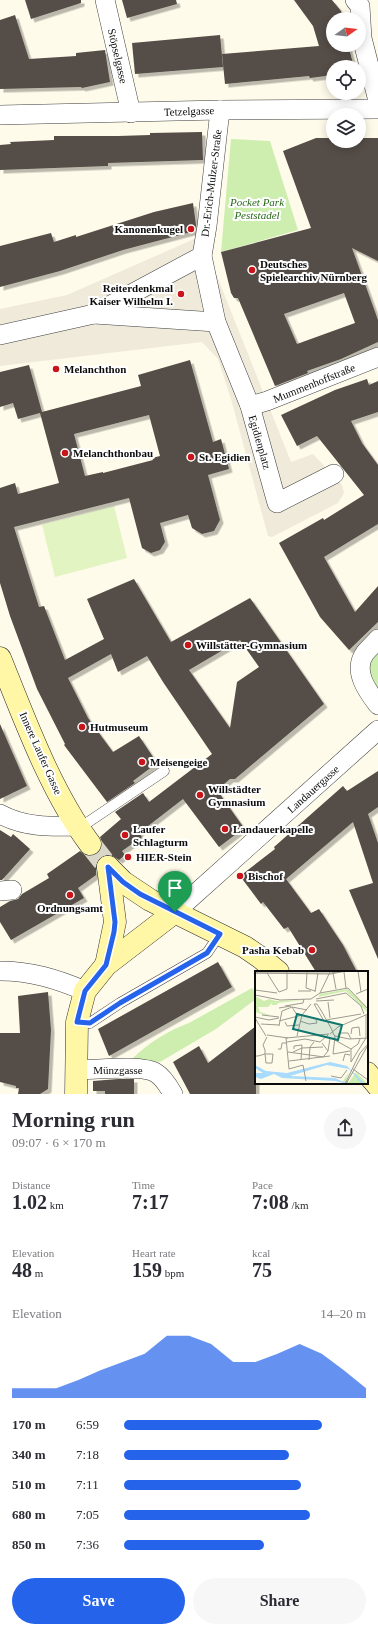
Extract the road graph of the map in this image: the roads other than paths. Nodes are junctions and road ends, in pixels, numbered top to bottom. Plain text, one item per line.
1 (105, 0) edge
2 (360, 2) edge
3 (378, 101) edge
4 (378, 108) edge
5 (220, 110) junction
6 (131, 112) junction
7 (0, 115) edge
8 (202, 256) junction
9 (94, 314) junction
10 (216, 322) junction
11 (0, 335) edge
12 (378, 357) edge
13 (250, 406) junction
14 (334, 474) dead end
15 (378, 639) edge
16 (0, 658) edge
17 (378, 705) edge
18 (378, 730) edge
19 (164, 771) dead end
20 (0, 814) edge
21 (82, 833) junction
22 (175, 912) junction
23 (220, 934) junction
24 (106, 965) junction
25 (0, 971) edge
26 (277, 971) edge
27 (85, 991) junction
28 (77, 1022) junction
29 (76, 1070) junction
30 (368, 1074) edge
31 (378, 1086) edge
32 (76, 1094) edge
33 (173, 1094) edge

1 - 6 street, Stöpselgasse
2 - 3 street
4 - 5 street, Tetzelgasse
5 - 6 street, Tetzelgasse
5 - 8 street, Dr.-Erich-Mulzer-Straße
6 - 7 street, Tetzelgasse
8 - 9 street
8 - 10 street, Egidienplatz
9 - 10 street
9 - 11 street
10 - 13 street, Egidienplatz
12 - 13 street, Mummenhoffstraße
13 - 14 street, Egidienplatz
15 - 17 street
16 - 21 street, Innere Laufer Gasse
18 - 22 street, Landauergasse
19 - 21 lane
20 - 21 street
22 - 23 street
22 - 24 street
22 - 24 street
23 - 26 street
23 - 28 lane
24 - 27 street
25 - 27 street
27 - 28 street
28 - 29 street
29 - 32 street
29 - 33 street, Münzgasse
30 - 31 street

